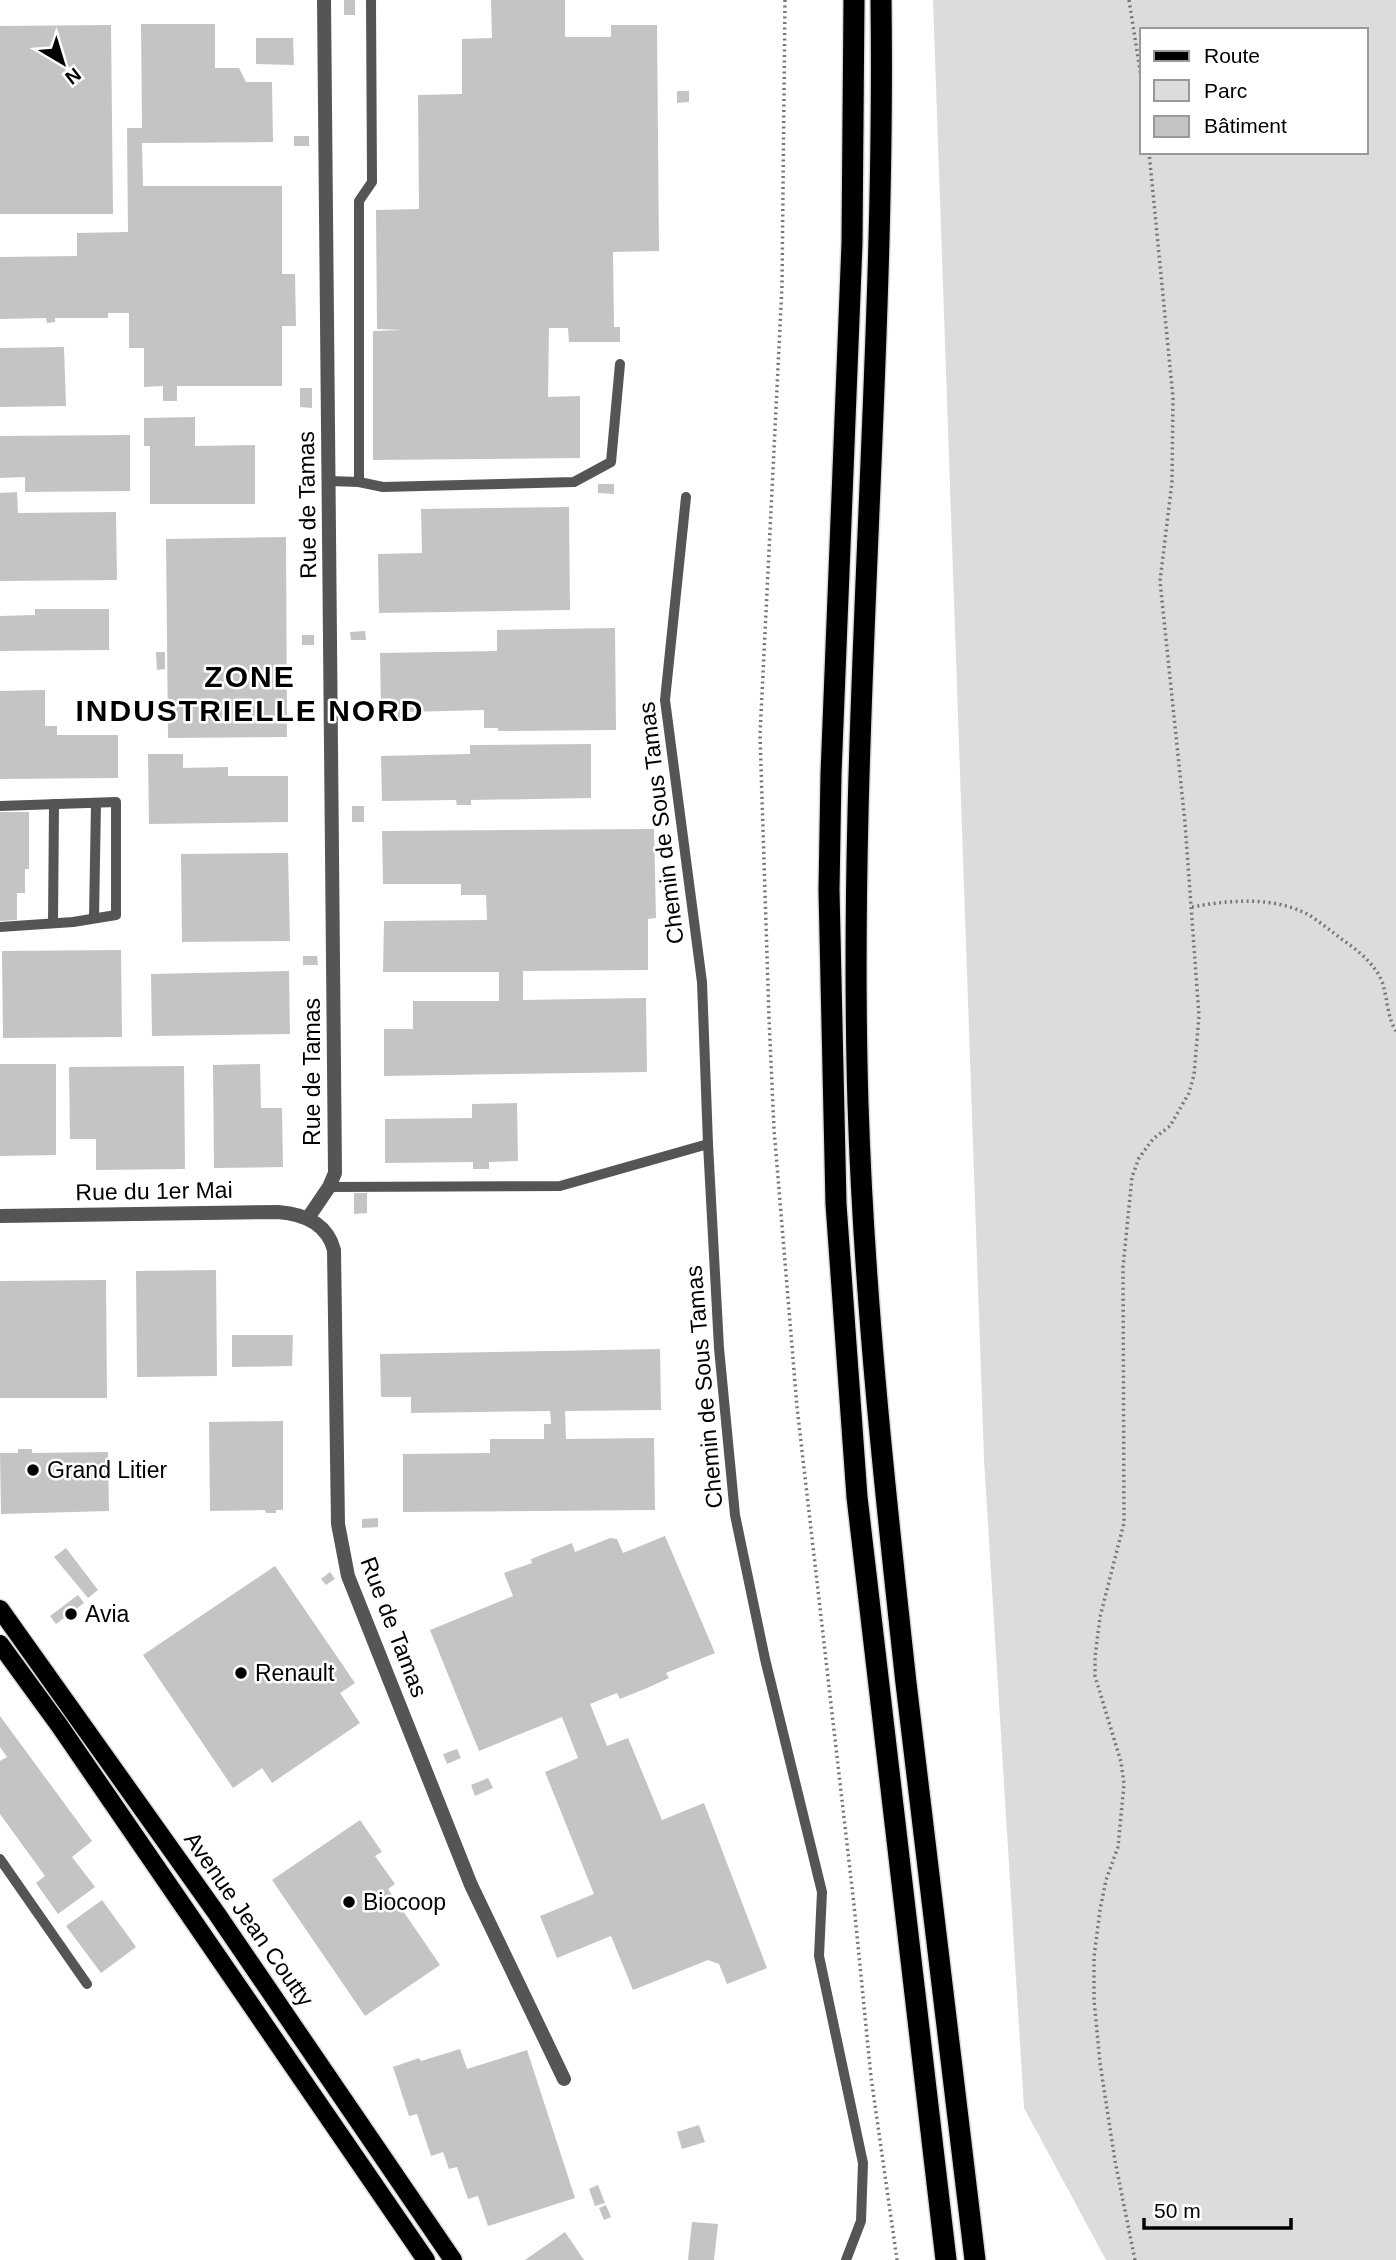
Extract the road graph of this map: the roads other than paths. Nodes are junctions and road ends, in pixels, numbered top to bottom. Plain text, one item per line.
1 (324, 0) edge
2 (371, 0) edge
3 (854, 0) edge
4 (881, 0) edge
5 (620, 364) dead end
6 (329, 481) junction
7 (359, 482) junction
8 (685, 497) dead end
9 (96, 803) junction
10 (54, 804) junction
11 (0, 806) edge
12 (94, 918) junction
13 (53, 923) junction
14 (0, 927) edge
15 (708, 1144) junction
16 (329, 1187) junction
17 (0, 1216) edge
18 (308, 1218) junction
19 (0, 1609) edge
20 (0, 1644) edge
21 (0, 1859) edge
22 (87, 1984) dead end
23 (564, 2079) dead end
24 (426, 2260) edge
25 (453, 2260) edge
26 (846, 2260) edge
27 (946, 2260) edge
28 (975, 2260) edge

1 - 6 street, Rue de Tamas
2 - 7 lane
3 - 27 highway
4 - 28 highway
5 - 7 lane
6 - 7 lane
6 - 16 street, Rue de Tamas
8 - 15 lane, Chemin de Sous Tamas
9 - 10 lane
9 - 12 lane
9 - 12 lane
10 - 11 lane
10 - 13 lane
12 - 13 lane
13 - 14 lane
15 - 16 lane
15 - 26 lane, Chemin de Sous Tamas
16 - 18 street, Rue de Tamas
17 - 18 street, Rue du 1er Mai
18 - 23 street, Rue de Tamas
19 - 25 main road, Avenue Jean Coutty
20 - 24 main road, Avenue Jean Coutty
21 - 22 lane

